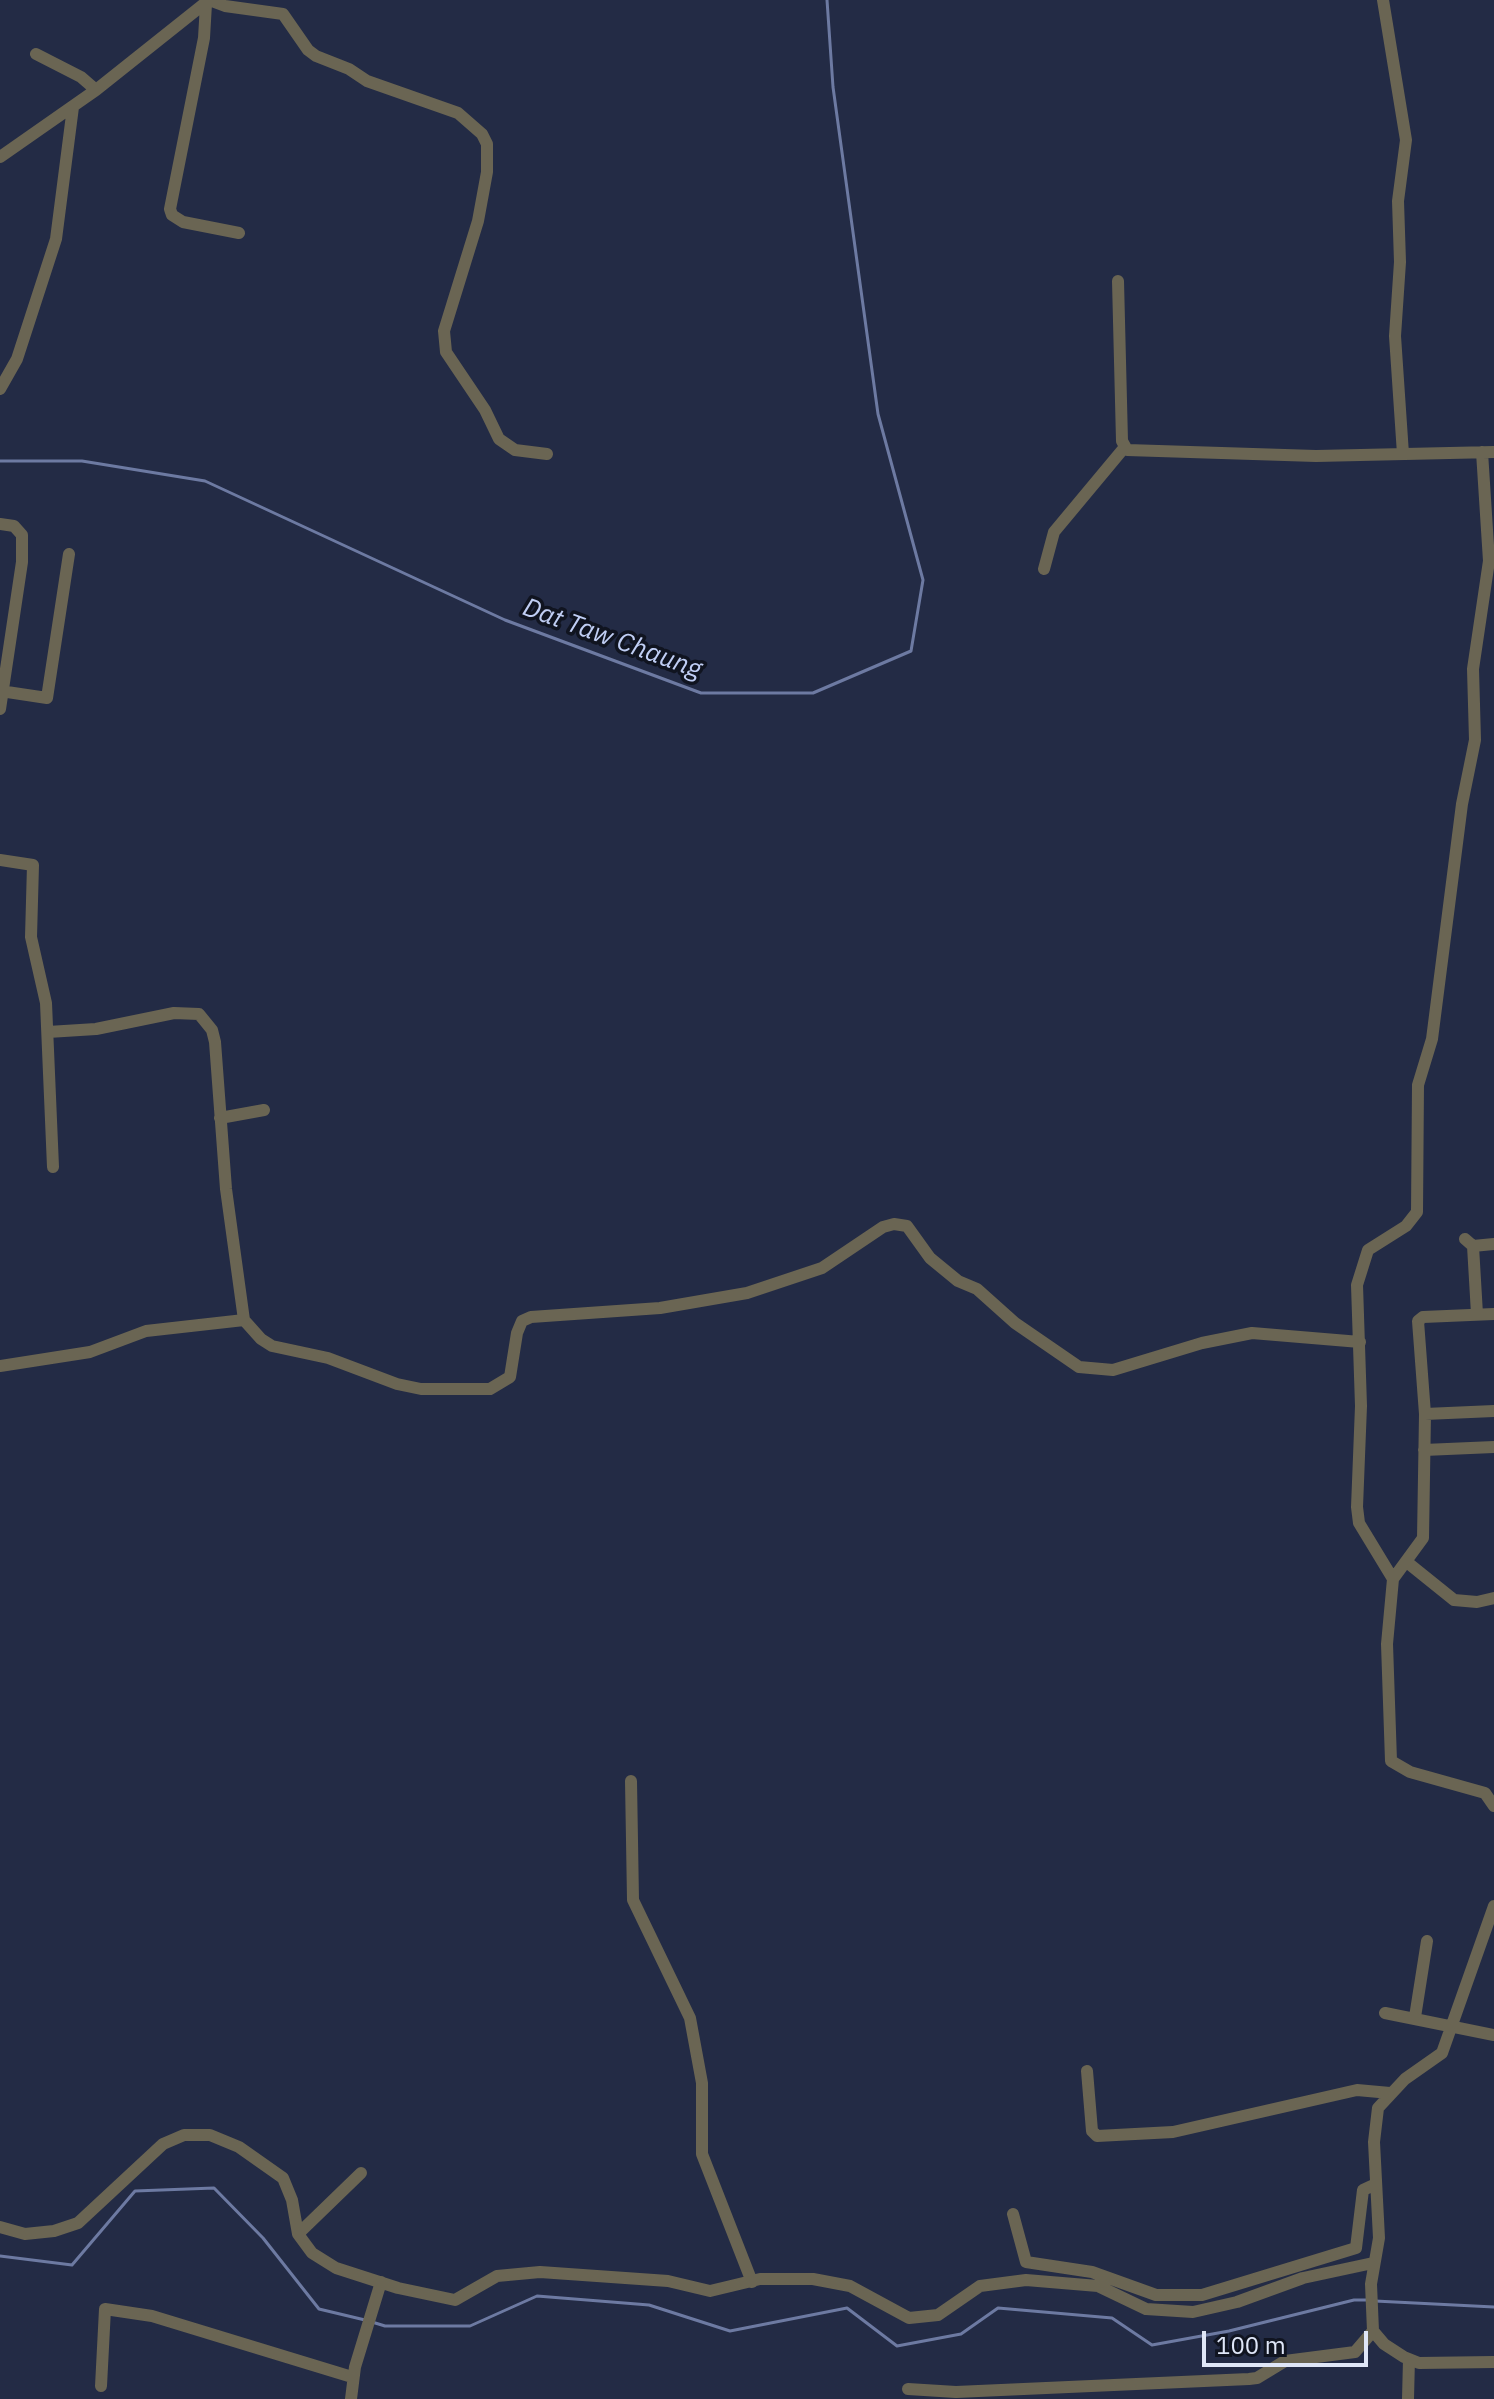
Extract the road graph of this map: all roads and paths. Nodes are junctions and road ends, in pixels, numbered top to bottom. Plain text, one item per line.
1 (1383, 0) edge
2 (208, 1) edge
3 (36, 54) dead end
4 (96, 90) junction
5 (73, 107) junction
6 (0, 157) edge
7 (239, 233) dead end
8 (1118, 281) dead end
9 (0, 389) edge
10 (1124, 448) junction
11 (1488, 452) edge
12 (547, 454) dead end
13 (1403, 454) junction
14 (0, 524) edge
15 (69, 554) dead end
16 (1044, 569) dead end
17 (6, 632) edge
18 (1, 692) edge
19 (0, 709) edge
20 (0, 860) edge
21 (48, 1032) junction
22 (264, 1110) dead end
23 (220, 1118) junction
24 (53, 1167) dead end
25 (1494, 1244) edge
26 (1477, 1314) junction
27 (1494, 1314) edge
28 (244, 1320) junction
29 (1360, 1342) junction
30 (0, 1366) edge
31 (1494, 1411) edge
32 (1425, 1414) junction
33 (1494, 1447) edge
34 (1424, 1450) junction
35 (1408, 1563) junction
36 (1393, 1579) junction
37 (1494, 1598) edge
38 (631, 1781) dead end
39 (1494, 1806) edge
40 (1494, 1906) edge
41 (1427, 1941) dead end
42 (1385, 2013) dead end
43 (1415, 2017) junction
44 (1451, 2024) junction
45 (1494, 2035) edge
46 (1087, 2071) dead end
47 (1390, 2093) junction
48 (361, 2173) dead end
49 (1376, 2184) junction
50 (1013, 2214) dead end
51 (0, 2227) edge
52 (298, 2234) junction
53 (1373, 2263) junction
54 (381, 2282) junction
55 (752, 2282) junction
56 (1373, 2331) junction
57 (1494, 2362) edge
58 (1408, 2364) junction
59 (352, 2377) junction
60 (101, 2386) dead end
61 (908, 2389) dead end
62 (1408, 2396) edge
63 (351, 2399) edge

1 - 13 street
2 - 4 street
2 - 7 street
2 - 12 street
3 - 4 street
4 - 5 street
5 - 6 street
5 - 9 street
8 - 10 street
10 - 13 street
10 - 16 street
11 - 13 street
11 - 29 street
14 - 17 street
15 - 18 street
17 - 18 street
18 - 19 street
20 - 21 street
21 - 23 street
21 - 24 street
22 - 23 street
23 - 28 street
25 - 26 street
26 - 27 street
26 - 32 street
28 - 29 street
28 - 30 street
29 - 36 street
31 - 32 street
32 - 34 street
33 - 34 street
34 - 35 street
35 - 36 street
35 - 37 street
36 - 39 street
38 - 55 street
40 - 44 street
41 - 43 street
42 - 43 street
43 - 44 street
44 - 45 street
44 - 47 street
46 - 47 street
47 - 49 street
48 - 52 street
49 - 50 street
49 - 53 street
51 - 52 street
52 - 54 street
53 - 55 street
53 - 56 street
54 - 55 street
54 - 59 street
56 - 58 street
56 - 61 street
57 - 58 street
58 - 62 street
59 - 60 street
59 - 63 street

